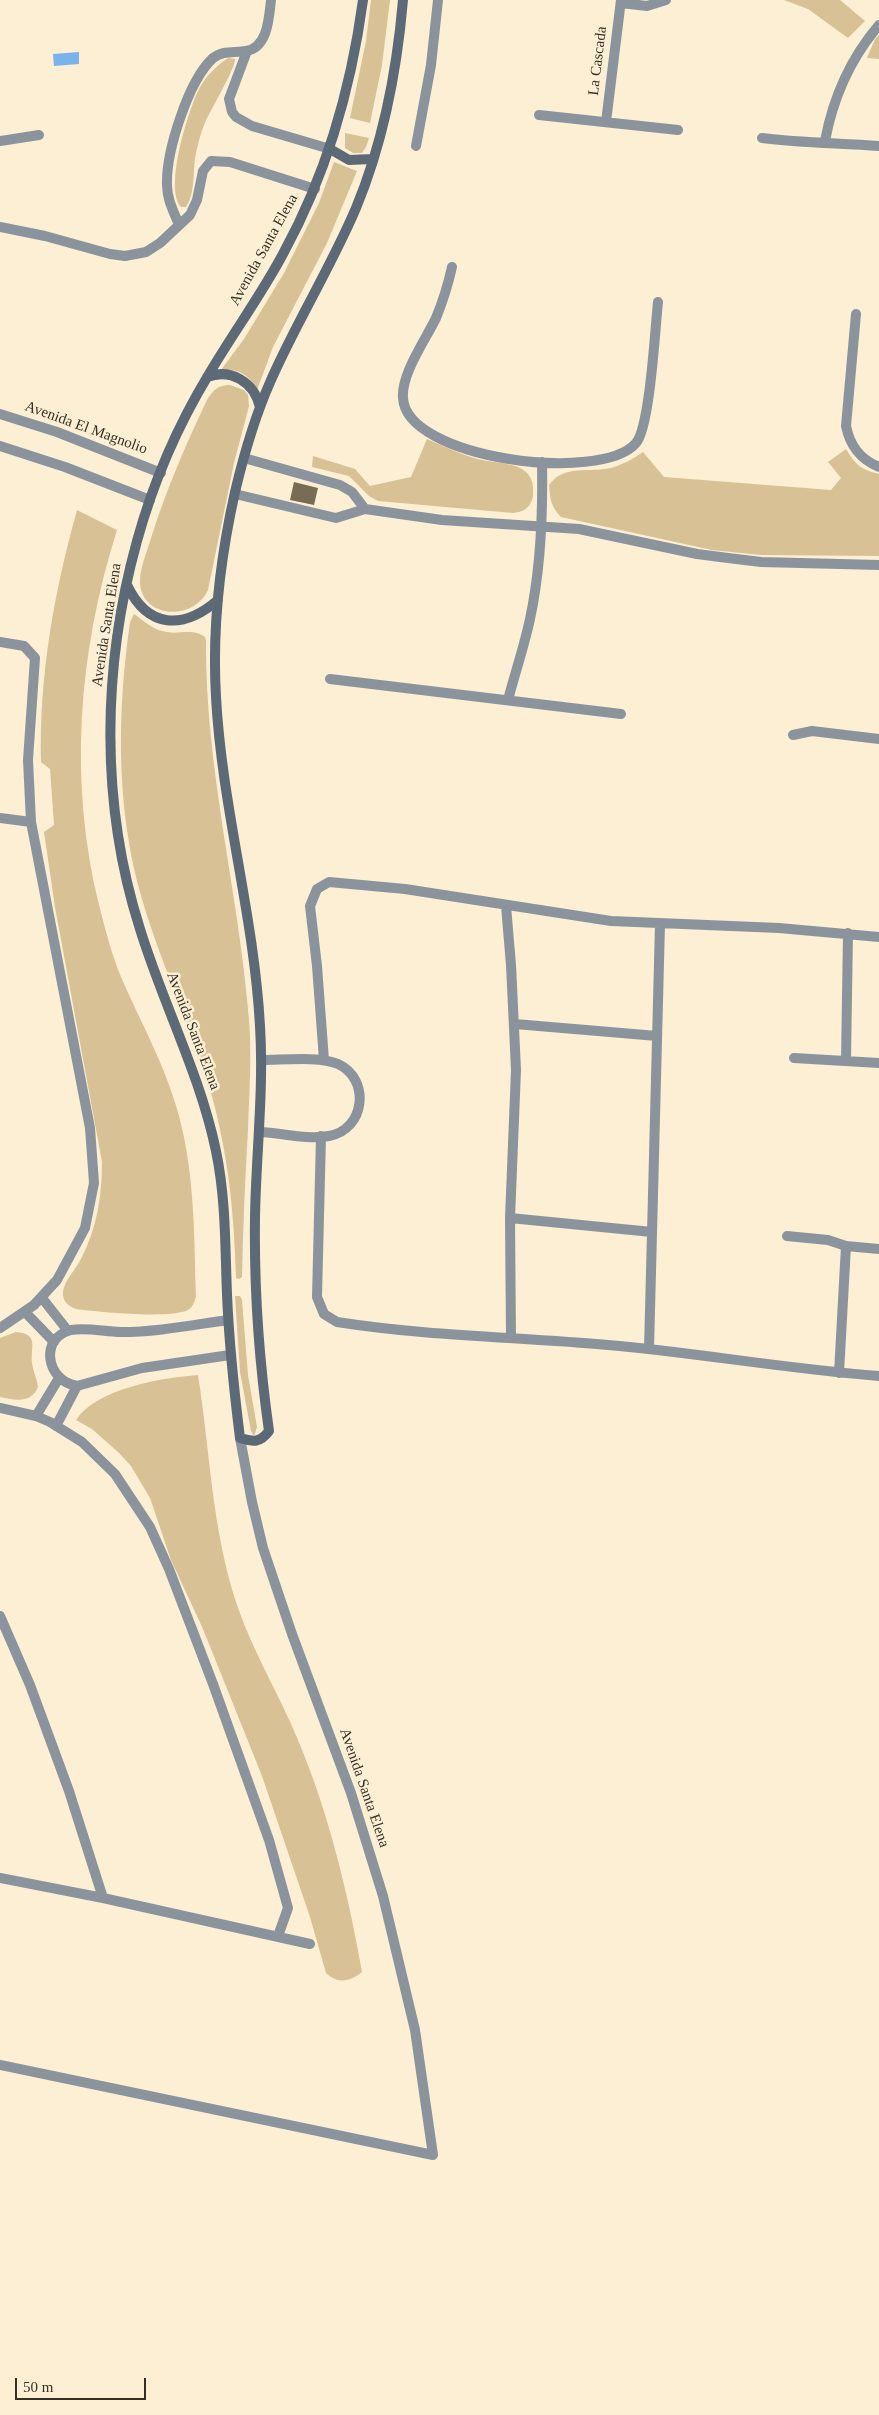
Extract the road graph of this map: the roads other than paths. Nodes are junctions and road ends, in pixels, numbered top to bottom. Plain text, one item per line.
1 (271, 0) edge
2 (362, 0) edge
3 (403, 0) edge
4 (438, 0) edge
5 (666, 0) edge
6 (621, 1) edge
7 (879, 25) edge
8 (246, 51) junction
9 (538, 115) dead end
10 (606, 122) junction
11 (678, 130) dead end
12 (39, 135) dead end
13 (762, 138) dead end
14 (0, 141) edge
15 (825, 141) junction
16 (416, 146) dead end
17 (879, 146) edge
18 (330, 149) junction
19 (372, 159) junction
20 (315, 189) junction
21 (179, 225) junction
22 (0, 227) edge
23 (452, 267) dead end
24 (658, 302) dead end
25 (856, 314) dead end
26 (207, 377) junction
27 (260, 407) junction
28 (0, 414) edge
29 (0, 446) edge
30 (244, 458) junction
31 (542, 462) junction
32 (879, 467) edge
33 (161, 473) junction
34 (235, 494) junction
35 (150, 500) junction
36 (365, 509) junction
37 (540, 526) junction
38 (879, 565) edge
39 (127, 586) junction
40 (218, 600) junction
41 (0, 642) edge
42 (330, 679) dead end
43 (508, 700) junction
44 (620, 714) dead end
45 (793, 735) dead end
46 (879, 738) edge
47 (0, 818) edge
48 (31, 822) junction
49 (506, 906) junction
50 (660, 924) junction
51 (848, 933) junction
52 (879, 937) edge
53 (515, 1024) junction
54 (657, 1036) junction
55 (794, 1058) dead end
56 (262, 1060) junction
57 (324, 1060) junction
58 (846, 1060) junction
59 (879, 1063) edge
60 (260, 1132) junction
61 (321, 1136) junction
62 (510, 1218) junction
63 (652, 1232) junction
64 (787, 1236) dead end
65 (846, 1246) junction
66 (879, 1249) edge
67 (42, 1298) junction
68 (26, 1312) junction
69 (228, 1320) junction
70 (0, 1328) edge
71 (68, 1331) junction
72 (512, 1338) junction
73 (54, 1342) junction
74 (649, 1349) junction
75 (230, 1355) junction
76 (839, 1373) junction
77 (879, 1376) edge
78 (59, 1378) junction
79 (77, 1386) junction
80 (0, 1408) edge
81 (36, 1416) junction
82 (56, 1426) junction
83 (240, 1438) junction
84 (0, 1616) edge
85 (0, 1878) edge
86 (103, 1898) junction
87 (278, 1936) junction
88 (310, 1944) dead end
89 (0, 2065) edge

1 - 8 street
2 - 18 street, Avenida Santa Elena
3 - 19 street
4 - 16 street
5 - 6 street, La Cascada
6 - 10 street, La Cascada
7 - 15 street
8 - 18 street
8 - 21 street
9 - 10 street
10 - 11 street
12 - 14 street
13 - 15 street
15 - 17 street
18 - 19 street
18 - 20 street, Avenida Santa Elena
19 - 27 street
20 - 21 street
20 - 26 street, Avenida Santa Elena
21 - 22 street
23 - 31 street
24 - 31 street
25 - 32 street
26 - 27 street
26 - 33 street, Avenida Santa Elena
27 - 30 street
28 - 33 street, Avenida El Magnolio
29 - 35 street
30 - 34 street
30 - 36 street
31 - 37 street
33 - 35 street, Avenida Santa Elena
34 - 36 street
34 - 40 street
35 - 39 street, Avenida Santa Elena
36 - 37 street
37 - 38 street
37 - 43 street
39 - 40 street
39 - 69 street, Avenida Santa Elena
40 - 56 street
41 - 48 street
42 - 43 street
43 - 44 street
45 - 46 street
47 - 48 street
48 - 67 street
49 - 50 street
49 - 53 street
49 - 57 street
50 - 51 street
50 - 54 street
51 - 52 street
51 - 58 street
53 - 54 street
53 - 62 street
54 - 63 street
55 - 58 street
56 - 57 street
56 - 60 street
57 - 61 street
58 - 59 street
60 - 61 street
60 - 83 street
61 - 72 street
62 - 63 street
62 - 72 street
63 - 74 street
64 - 65 street
65 - 66 street
65 - 76 street
67 - 68 street
67 - 71 street
68 - 70 street
68 - 73 street
69 - 71 street
69 - 75 street, Avenida Santa Elena
71 - 73 street
72 - 74 street
73 - 78 street
74 - 76 street
75 - 79 street
75 - 83 street, Avenida Santa Elena
76 - 77 street
78 - 79 street
78 - 81 street
79 - 82 street
80 - 81 street
81 - 82 street
82 - 87 street
83 - 89 street, Avenida Santa Elena
84 - 86 street
85 - 86 street
86 - 87 street
87 - 88 street

